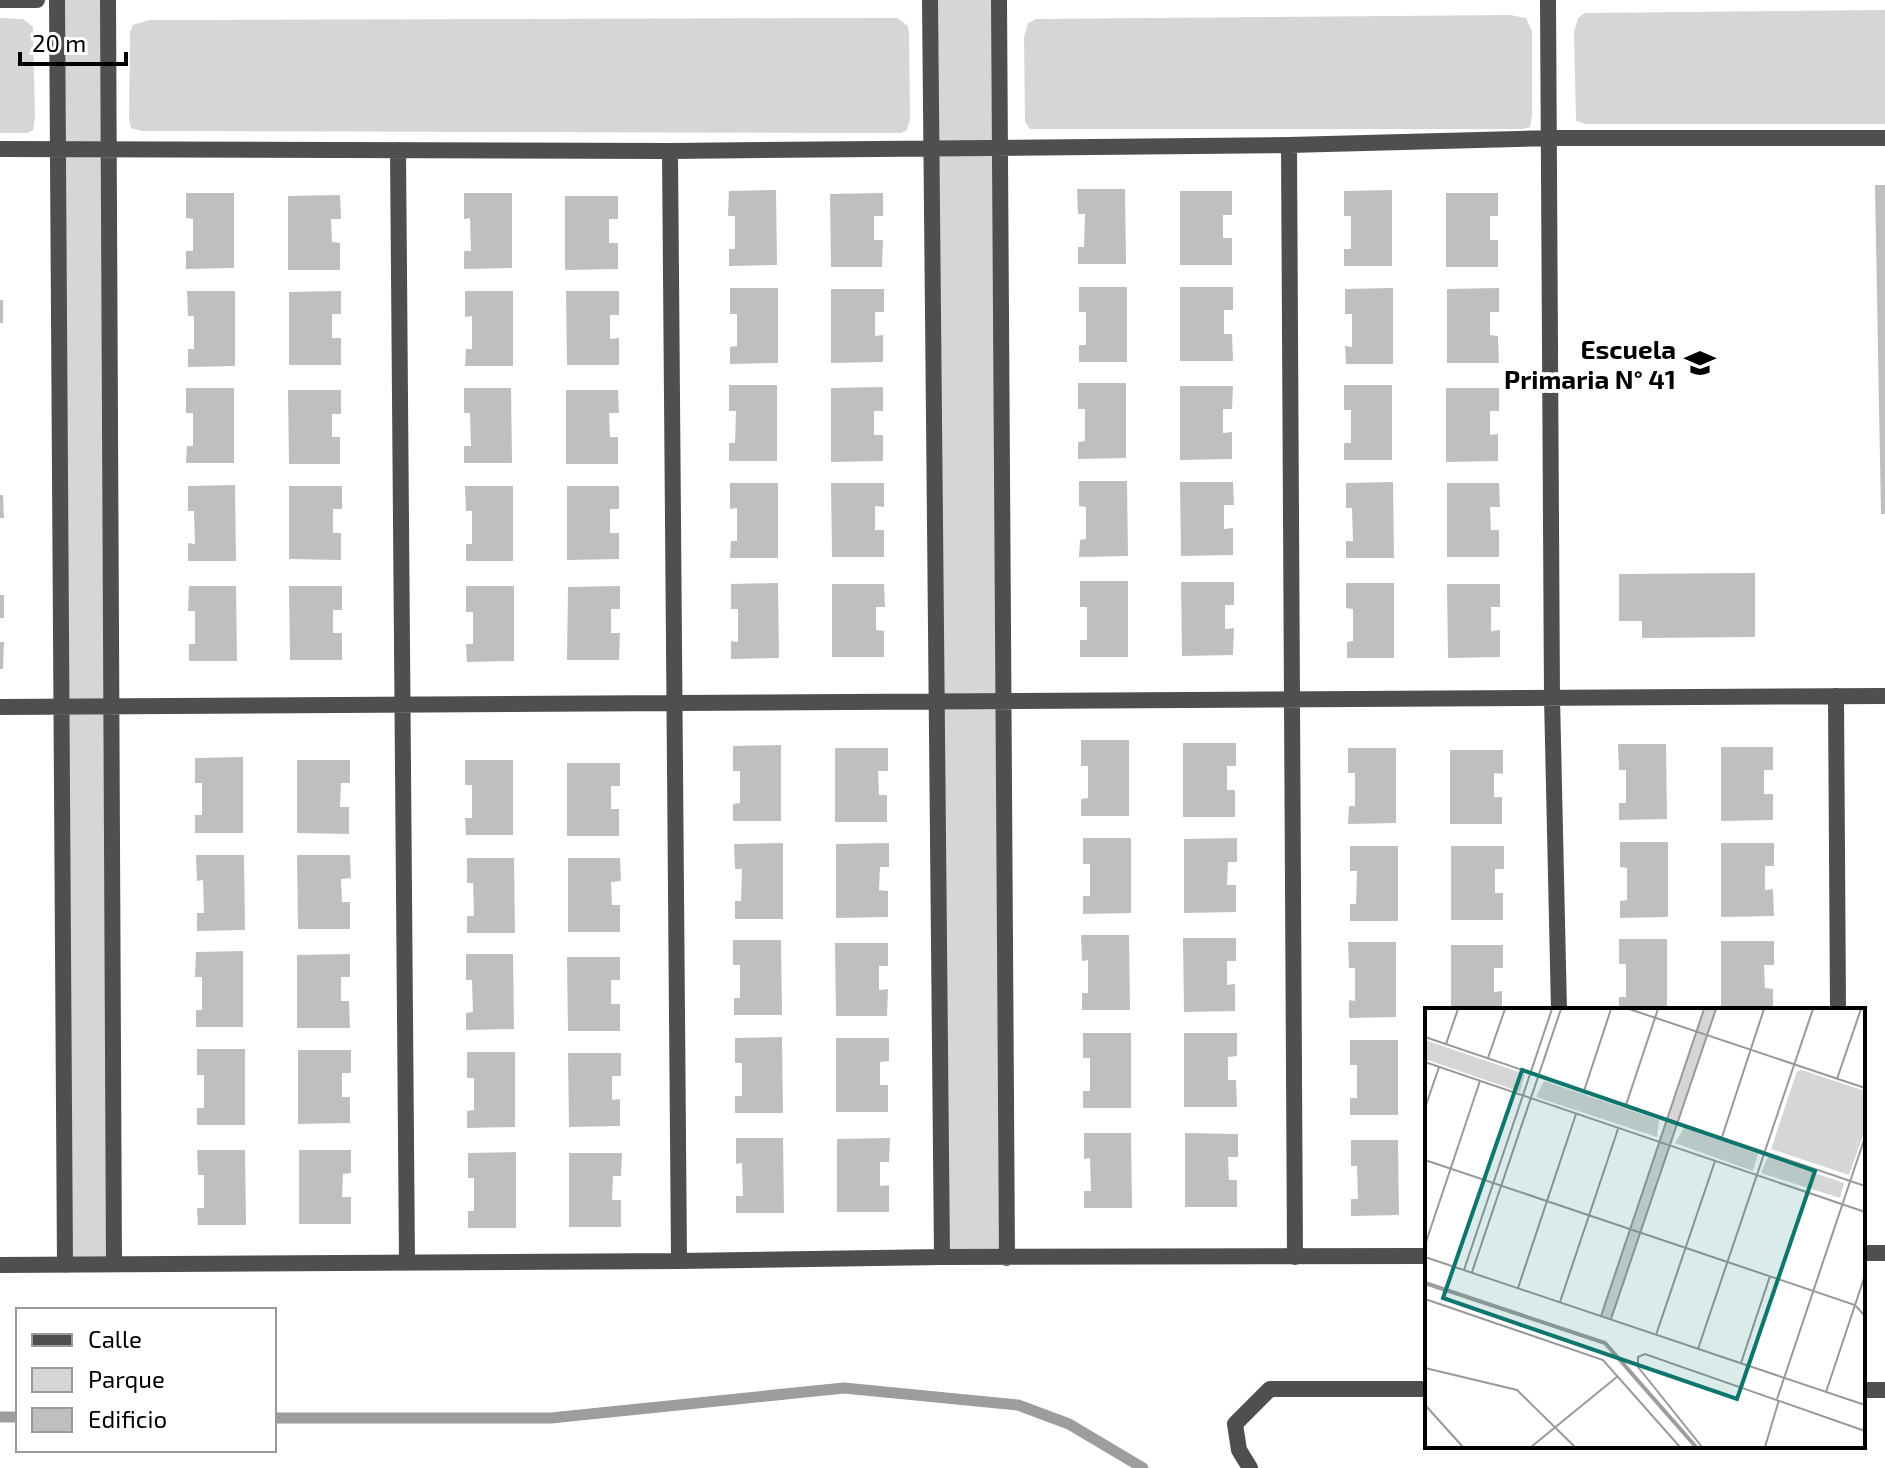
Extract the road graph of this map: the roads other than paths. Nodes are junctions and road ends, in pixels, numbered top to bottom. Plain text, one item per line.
1 (0, 0) edge
2 (37, 0) edge
3 (57, 0) edge
4 (108, 0) edge
5 (930, 0) edge
6 (999, 0) edge
7 (1548, 0) edge
8 (1551, 138) junction
9 (1885, 138) edge
10 (1289, 145) junction
11 (1000, 148) junction
12 (0, 149) edge
13 (931, 149) junction
14 (58, 150) junction
15 (109, 150) junction
16 (398, 150) junction
17 (670, 151) junction
18 (1836, 696) junction
19 (1885, 696) edge
20 (1552, 697) junction
21 (1292, 699) junction
22 (1004, 701) junction
23 (937, 702) junction
24 (674, 703) junction
25 (403, 705) junction
26 (0, 707) edge
27 (61, 707) junction
28 (112, 707) junction
29 (1559, 1008) edge
30 (1838, 1008) edge
31 (1425, 1256) edge
32 (942, 1257) junction
33 (1295, 1257) junction
34 (1007, 1258) junction
35 (679, 1261) junction
36 (407, 1263) junction
37 (114, 1264) junction
38 (0, 1265) edge
39 (65, 1265) junction
40 (1425, 1389) edge
41 (1250, 1468) edge

1 - 2 street
3 - 14 street
4 - 15 street
5 - 13 street
6 - 11 street
7 - 8 street
8 - 9 street
8 - 10 street
8 - 20 street
10 - 11 street
10 - 21 street
11 - 13 street
11 - 22 street
12 - 14 street
13 - 17 street
13 - 23 street
14 - 15 street
14 - 27 street
15 - 16 street
15 - 28 street
16 - 17 street
16 - 25 street
17 - 24 street
18 - 19 street
18 - 20 street
18 - 30 street
20 - 21 street
20 - 29 street
21 - 22 street
21 - 33 street
22 - 23 street
22 - 34 street
23 - 24 street
23 - 32 street
24 - 25 street
24 - 35 street
25 - 28 street
25 - 36 street
26 - 27 street
27 - 28 street
27 - 39 street
28 - 37 street
31 - 33 street
32 - 34 street
32 - 35 street
33 - 34 street
35 - 36 street
36 - 37 street
37 - 39 street
38 - 39 street
40 - 41 street

